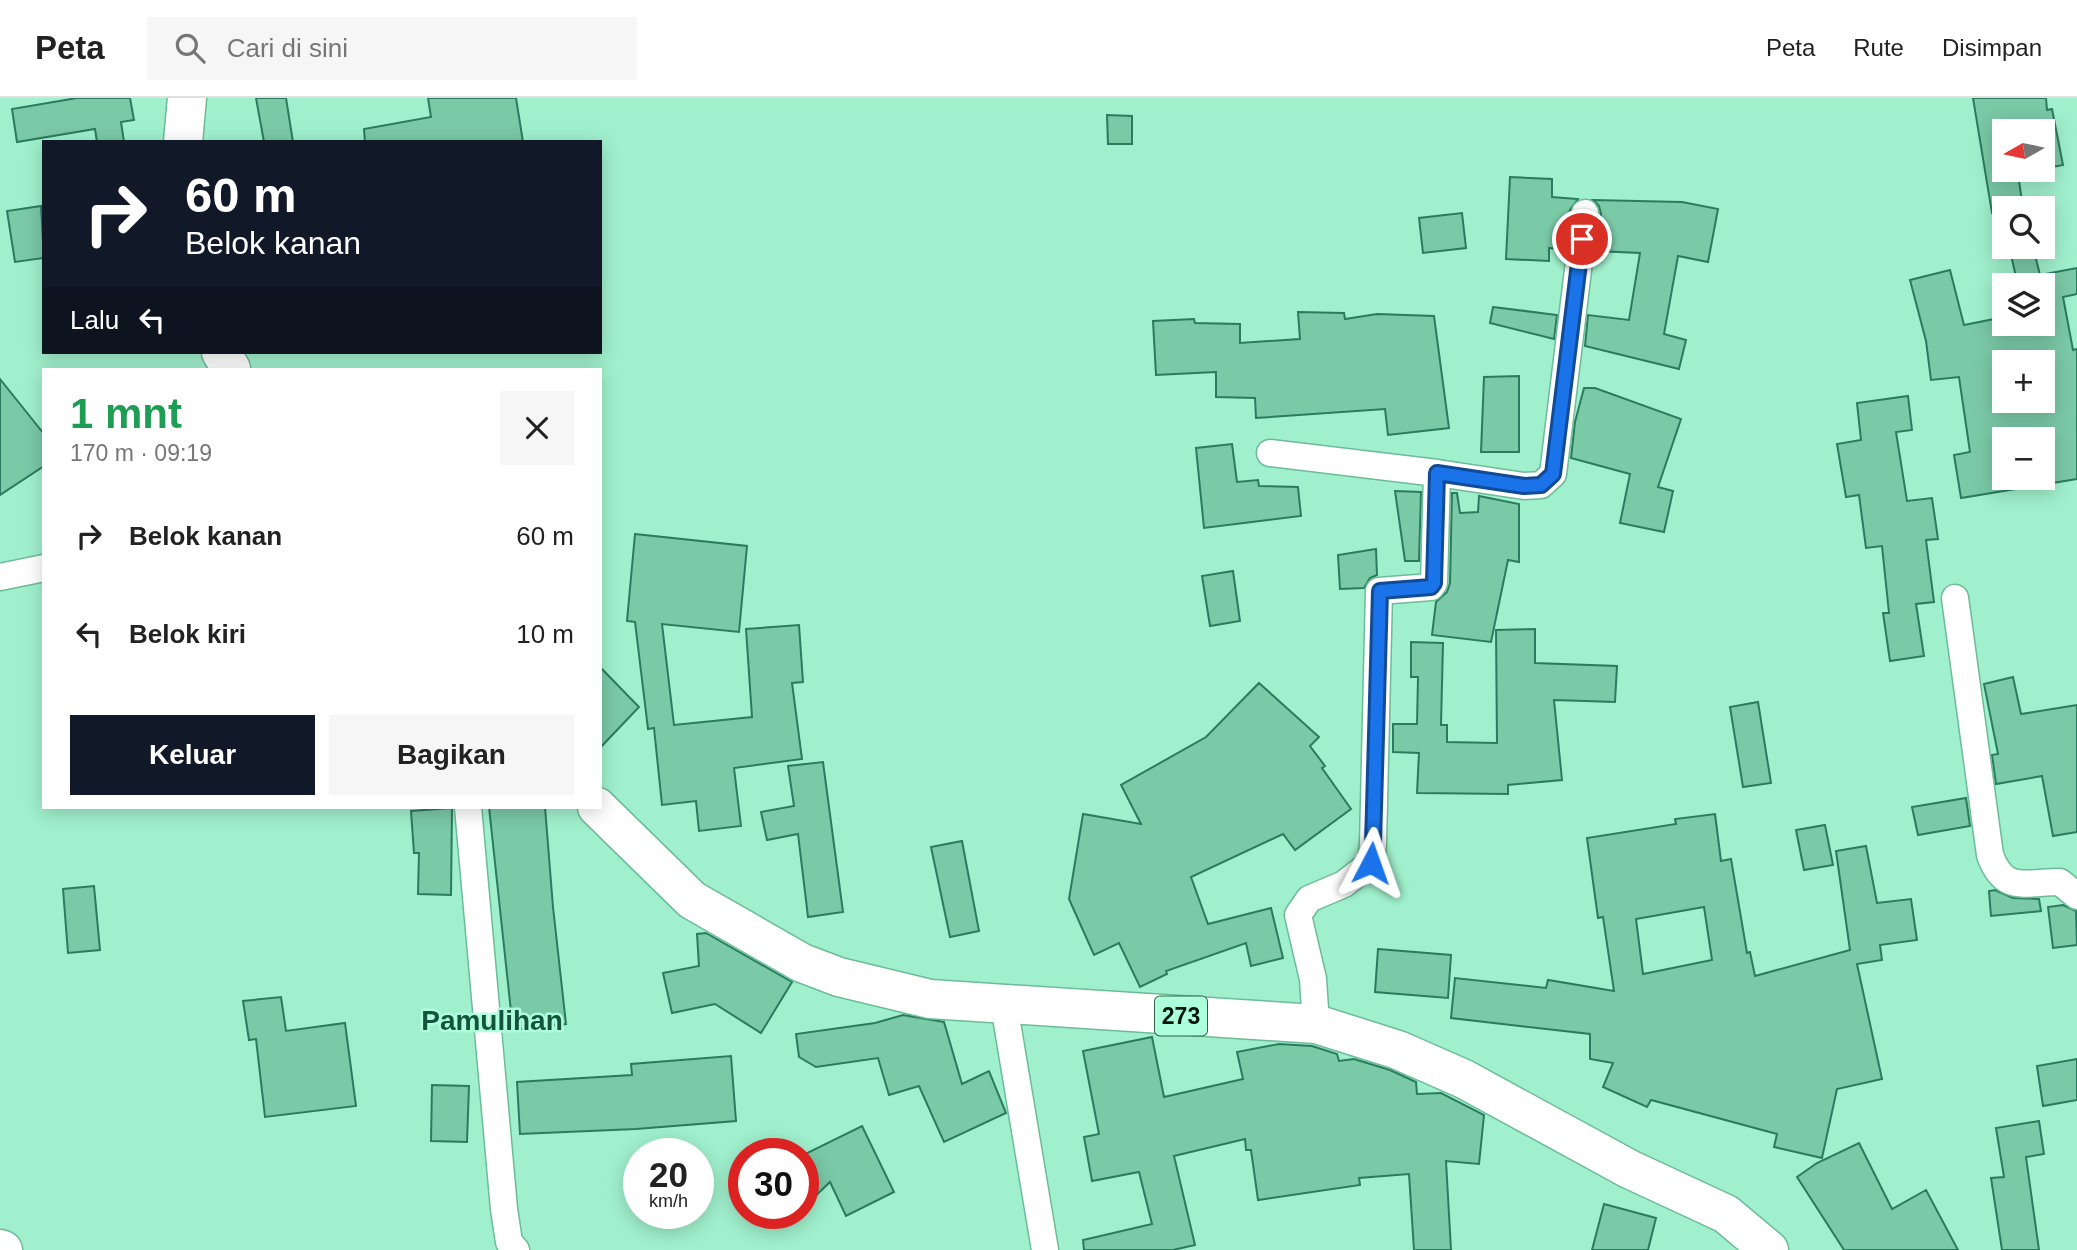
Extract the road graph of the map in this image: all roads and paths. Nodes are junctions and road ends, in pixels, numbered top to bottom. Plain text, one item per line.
1 (187, 98) edge
2 (183, 140) edge
3 (1585, 213) dead end
4 (1270, 453) dead end
5 (1437, 473) junction
6 (42, 568) edge
7 (0, 577) edge
8 (1955, 598) dead end
9 (468, 809) edge
10 (599, 809) edge
11 (2077, 896) edge
12 (1004, 1005) junction
13 (1317, 1024) junction
14 (516, 1250) edge
15 (1045, 1250) edge
16 (1769, 1250) edge

1 - 2 main road
3 - 5 street
4 - 5 street
5 - 13 street
6 - 7 street
8 - 11 street
9 - 14 street
10 - 12 main road, 273
12 - 13 main road, 273
12 - 15 street
13 - 16 main road, 273

